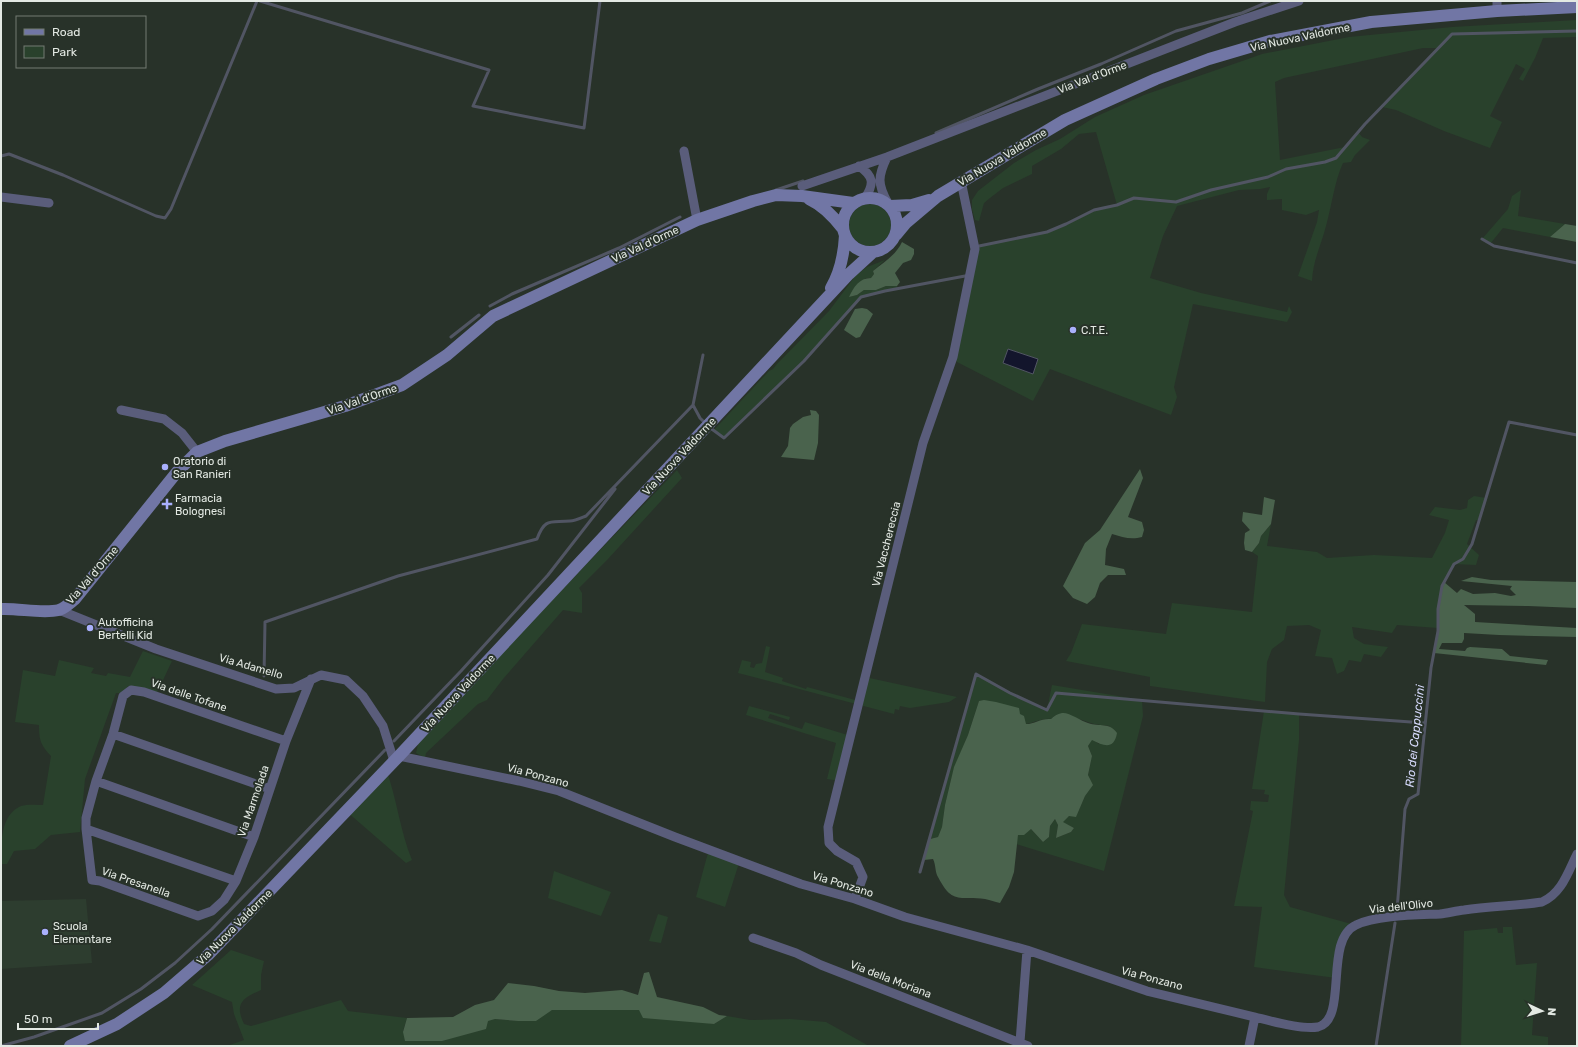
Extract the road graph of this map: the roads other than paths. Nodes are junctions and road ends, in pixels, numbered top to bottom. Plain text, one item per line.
1 (1299, 1) edge
2 (1497, 6) edge
3 (1577, 7) edge
4 (684, 151) dead end
5 (887, 157) junction
6 (859, 166) junction
7 (961, 181) junction
8 (802, 191) junction
9 (938, 196) junction
10 (1, 197) edge
11 (865, 198) junction
12 (49, 202) dead end
13 (853, 203) junction
14 (889, 205) junction
15 (697, 220) junction
16 (844, 232) junction
17 (896, 235) junction
18 (874, 252) junction
19 (819, 306) junction
20 (121, 410) dead end
21 (197, 452) junction
22 (1, 609) edge
23 (59, 610) junction
24 (311, 679) junction
25 (113, 734) junction
26 (286, 741) junction
27 (397, 758) junction
28 (96, 781) junction
29 (270, 789) junction
30 (86, 829) junction
31 (254, 836) junction
32 (1577, 854) edge
33 (236, 881) junction
34 (854, 899) junction
35 (198, 916) joint
36 (753, 938) dead end
37 (1027, 950) junction
38 (1255, 1017) junction
39 (1024, 1044) edge
40 (70, 1046) edge
41 (1249, 1046) edge

1 - 5 street, Via Val d'Orme
2 - 3 main road, Via Nuova Valdorme
2 - 7 main road, Via Nuova Valdorme
4 - 15 street
5 - 6 street, Via Val d'Orme
5 - 14 street
6 - 8 street, Via Val d'Orme
6 - 11 street
7 - 9 main road, Via Nuova Valdorme
7 - 34 street, Via Vacchereccia
8 - 13 main road, Via Val d'Orme
8 - 15 main road, Via Val d'Orme
8 - 16 main road, Via Val d'Orme
9 - 14 main road, Via Nuova Valdorme
9 - 17 main road, Via Nuova Valdorme
10 - 12 street
11 - 13 main road
11 - 14 main road, Via Nuova Valdorme
13 - 16 main road, Via Nuova Valdorme
14 - 17 main road
15 - 21 main road, Via Val d'Orme
16 - 18 main road
16 - 19 main road, Via Nuova Valdorme
17 - 18 main road, Via Nuova Valdorme
18 - 19 main road, Via Nuova Valdorme
19 - 27 main road, Via Nuova Valdorme
20 - 21 street
21 - 23 main road, Via Val d'Orme
22 - 23 main road, Via Val d'Orme
23 - 24 street, Via Adamello
24 - 26 street, Via Marmolada
24 - 27 street, Via Adamello
25 - 26 street, Via delle Tofane
25 - 28 street, Via delle Tofane
25 - 29 street
26 - 29 street, Via Marmolada
27 - 34 street, Via Ponzano
27 - 40 main road, Via Nuova Valdorme
28 - 30 street, Via Presanella
28 - 31 street
29 - 31 street, Via Marmolada
30 - 33 street
30 - 35 street, Via Presanella
31 - 33 street, Via Marmolada
32 - 38 street, Via dell'Olivo
33 - 35 street, Via Marmolada
34 - 37 street, Via Ponzano
36 - 39 street, Via della Moriana
37 - 38 street, Via Ponzano
37 - 39 street, Via della Moriana
38 - 41 street

